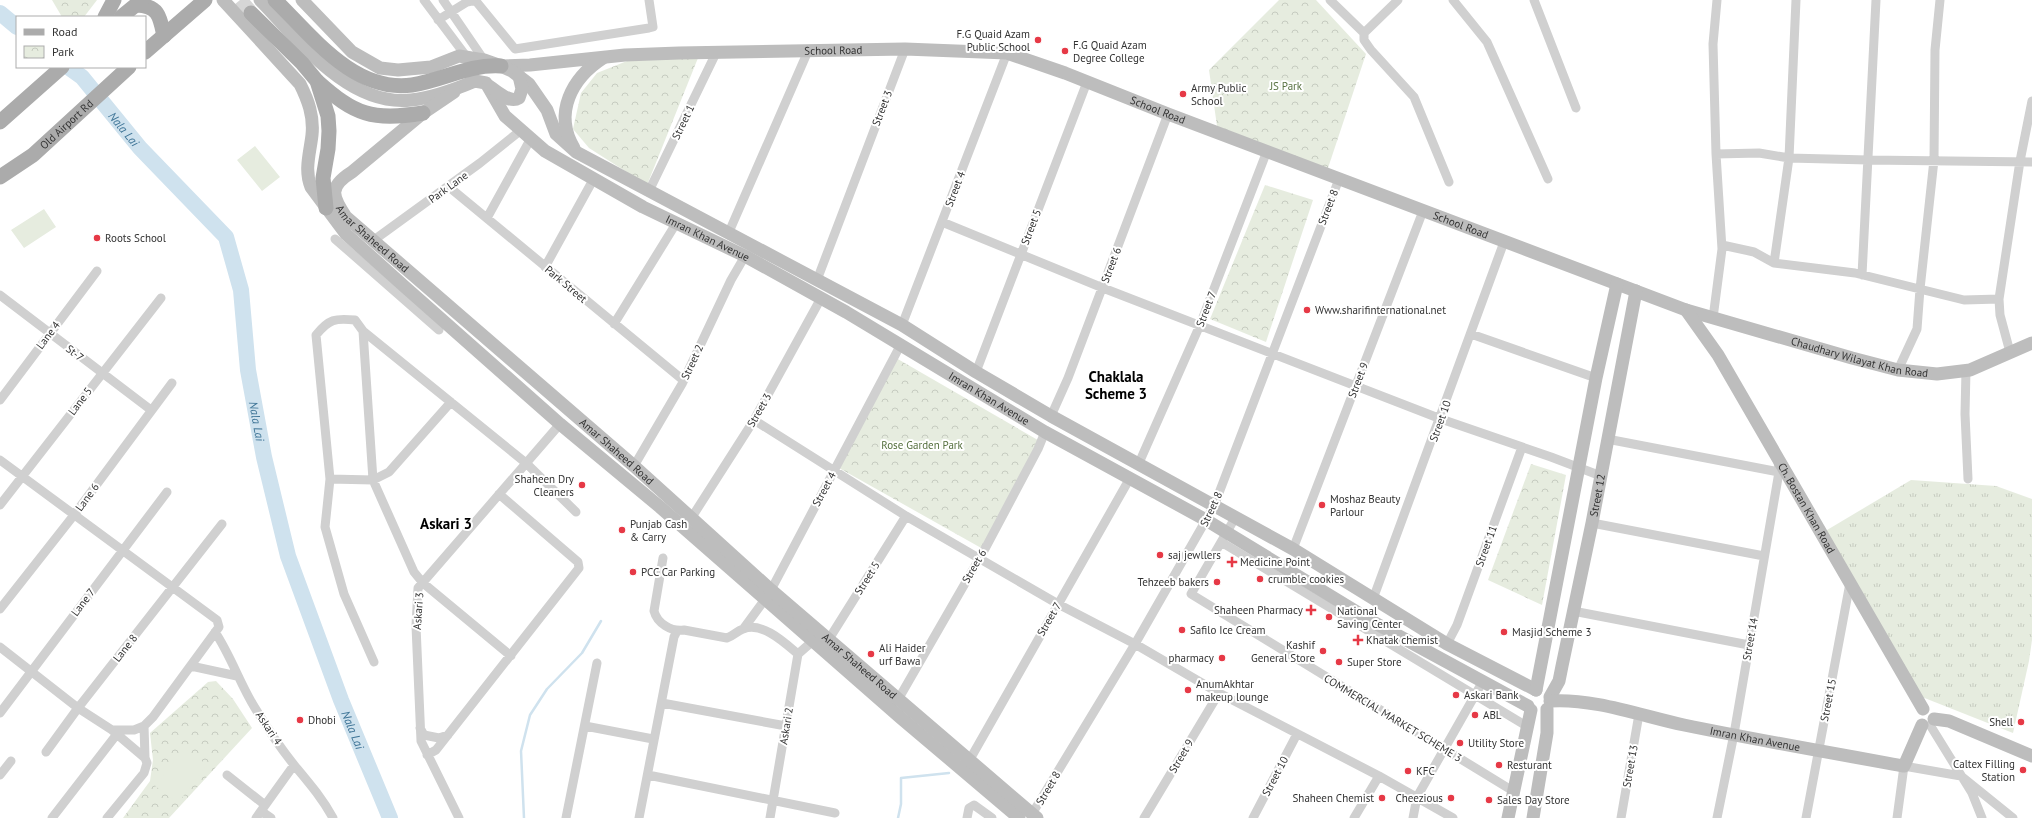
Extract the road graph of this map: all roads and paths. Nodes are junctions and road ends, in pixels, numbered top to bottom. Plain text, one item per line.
1 (114, 0) edge
2 (205, 0) edge
3 (223, 0) edge
4 (260, 0) tunnel mouth
5 (275, 0) edge
6 (302, 0) edge
7 (424, 0) edge
8 (443, 0) edge
9 (472, 0) edge
10 (649, 0) edge
11 (1330, 0) edge
12 (1398, 0) edge
13 (1453, 0) edge
14 (1534, 0) edge
15 (1717, 0) edge
16 (1796, 0) edge
17 (1876, 0) edge
18 (1940, 0) edge
19 (140, 2) edge
20 (451, 11) junction
21 (251, 13) tunnel mouth
22 (106, 16) edge
23 (122, 16) edge
24 (438, 20) junction
25 (1364, 33) junction
26 (164, 36) junction
27 (905, 49) junction
28 (146, 51) edge
29 (808, 51) junction
30 (716, 53) junction
31 (1007, 53) junction
32 (466, 56) junction
33 (605, 57) junction
34 (484, 60) junction
35 (501, 66) junction
36 (61, 68) edge
37 (128, 68) edge
38 (519, 76) junction
39 (317, 81) junction
40 (1087, 82) junction
41 (486, 83) junction
42 (466, 85) junction
43 (2032, 101) edge
44 (1576, 108) dead end
45 (423, 113) junction
46 (1168, 114) junction
47 (3, 119) edge
48 (520, 131) junction
49 (530, 140) junction
50 (576, 152) junction
51 (1267, 152) junction
52 (1716, 154) junction
53 (1789, 158) junction
54 (1868, 160) junction
55 (1934, 160) junction
56 (2020, 161) junction
57 (2032, 162) edge
58 (0, 177) edge
59 (1339, 179) junction
60 (593, 180) junction
61 (1548, 180) dead end
62 (1449, 182) dead end
63 (449, 187) junction
64 (649, 191) junction
65 (326, 208) junction
66 (1423, 211) junction
67 (487, 218) junction
68 (342, 221) junction
69 (677, 222) junction
70 (942, 222) junction
71 (729, 232) junction
72 (335, 239) dead end
73 (374, 240) junction
74 (1504, 242) junction
75 (1722, 245) junction
76 (1021, 255) junction
77 (745, 256) junction
78 (1774, 263) junction
79 (545, 267) junction
80 (97, 270) dead end
81 (1862, 275) junction
82 (817, 280) junction
83 (1617, 284) junction
84 (1102, 288) junction
85 (1920, 289) junction
86 (402, 291) junction
87 (1636, 291) junction
88 (0, 295) edge
89 (161, 298) dead end
90 (1999, 299) junction
91 (820, 300) junction
92 (1686, 310) junction
93 (1713, 318) junction
94 (614, 324) junction
95 (902, 325) junction
96 (1200, 325) junction
97 (439, 330) dead end
98 (363, 331) junction
99 (50, 333) junction
100 (1471, 334) junction
101 (2032, 343) edge
102 (900, 346) junction
103 (2010, 352) junction
104 (1272, 353) junction
105 (1898, 370) junction
106 (1966, 370) junction
107 (976, 372) junction
108 (102, 373) junction
109 (1596, 378) junction
110 (683, 380) junction
111 (172, 383) dead end
112 (1356, 385) junction
113 (0, 400) edge
114 (451, 402) junction
115 (151, 410) junction
116 (1051, 416) junction
117 (1441, 419) junction
118 (754, 420) junction
119 (560, 424) junction
120 (1045, 432) junction
121 (1607, 439) junction
122 (1522, 447) junction
123 (1778, 458) junction
124 (0, 460) edge
125 (526, 463) junction
126 (1138, 463) junction
127 (634, 466) junction
128 (1579, 468) junction
129 (834, 472) junction
130 (1779, 472) junction
131 (23, 476) junction
132 (1600, 476) junction
133 (1130, 478) junction
134 (330, 479) junction
135 (1968, 479) dead end
136 (372, 480) junction
137 (167, 492) dead end
138 (499, 494) junction
139 (668, 496) junction
140 (0, 505) edge
141 (1214, 506) junction
142 (660, 507) junction
143 (576, 512) dead end
144 (74, 515) junction
145 (906, 516) junction
146 (692, 517) junction
147 (1235, 518) junction
148 (1206, 520) junction
149 (1592, 523) junction
150 (222, 524) dead end
151 (1224, 537) junction
152 (1293, 549) junction
153 (122, 550) junction
154 (1764, 556) junction
155 (979, 557) junction
156 (663, 558) dead end
157 (1850, 582) junction
158 (423, 583) junction
159 (172, 588) junction
160 (768, 594) junction
161 (1373, 599) junction
162 (1058, 604) junction
163 (0, 609) edge
164 (1573, 611) junction
165 (744, 628) junction
166 (677, 631) junction
167 (215, 632) junction
168 (829, 639) junction
169 (814, 640) junction
170 (1135, 644) junction
171 (1447, 644) junction
172 (1749, 645) junction
173 (0, 647) edge
174 (798, 654) junction
175 (511, 656) junction
176 (374, 662) dead end
177 (597, 663) dead end
178 (191, 666) junction
179 (30, 671) junction
180 (237, 676) junction
181 (1483, 681) junction
182 (1536, 690) junction
183 (1219, 693) junction
184 (1475, 696) junction
185 (899, 698) junction
186 (662, 703) junction
187 (1549, 703) junction
188 (78, 708) junction
189 (1530, 708) junction
190 (0, 713) edge
191 (1639, 714) junction
192 (1929, 723) junction
193 (144, 726) junction
194 (585, 726) junction
195 (786, 726) junction
196 (1528, 727) junction
197 (420, 728) junction
198 (114, 732) junction
199 (1297, 734) junction
200 (1734, 734) junction
201 (448, 735) junction
202 (653, 739) junction
203 (1444, 750) junction
204 (1818, 750) junction
205 (46, 752) dead end
206 (427, 755) junction
207 (2032, 756) edge
208 (145, 758) junction
209 (11, 761) dead end
210 (969, 761) junction
211 (294, 765) junction
212 (1904, 766) junction
213 (648, 774) junction
214 (0, 775) edge
215 (227, 775) dead end
216 (1378, 776) junction
217 (1961, 776) junction
218 (1513, 791) junction
219 (1417, 797) junction
220 (774, 801) junction
221 (261, 811) edge
222 (835, 813) dead end
223 (1033, 817) edge
224 (52, 818) edge
225 (107, 818) edge
226 (271, 818) edge
227 (333, 818) edge
228 (459, 818) edge
229 (566, 818) edge
230 (639, 818) edge
231 (770, 818) edge
232 (967, 818) edge
233 (992, 818) edge
234 (1019, 818) edge
235 (1144, 818) edge
236 (1253, 818) edge
237 (1354, 818) edge
238 (1414, 818) edge
239 (1453, 818) edge
240 (1508, 818) edge
241 (1533, 818) edge
242 (1621, 818) edge
243 (1717, 818) edge
244 (1806, 818) edge
245 (1897, 818) edge
246 (1982, 818) edge
247 (2013, 818) edge

1 - 22 main road
2 - 26 main road
3 - 65 main road, Amar Shaheed Road
4 - 42 main road
5 - 35 main road
6 - 32 main road
7 - 24 street
8 - 20 street
9 - 10 street
9 - 20 street
11 - 25 street
12 - 25 street
13 - 61 street
14 - 44 street
15 - 52 street
16 - 53 street
17 - 54 street
18 - 55 street
19 - 23 main road
19 - 26 main road
20 - 24 street
20 - 34 street
21 - 39 main road
24 - 32 street
25 - 62 street
26 - 28 main road
27 - 29 main road, School Road
27 - 31 main road, School Road
27 - 82 street, Street 3
29 - 30 main road, School Road
29 - 71 street
30 - 33 main road, School Road
30 - 64 street, Street 1
31 - 40 main road, School Road
31 - 70 street, Street 4
32 - 34 main road
33 - 35 main road, School Road
33 - 50 main road
34 - 35 main road
35 - 38 main road, Imran Khan Avenue
36 - 47 main road
37 - 58 main road, Old Airport Rd
38 - 41 main road
38 - 50 main road, Imran Khan Avenue
39 - 45 main road
39 - 65 main road
40 - 46 main road, School Road
40 - 76 street, Street 5
41 - 42 main road
41 - 48 main road, Imran Khan Avenue
42 - 45 main road, Amar Shaheed Road
43 - 56 street
45 - 68 main road, Amar Shaheed Road
46 - 51 main road, School Road
46 - 84 street, Street 6
48 - 49 main road, Imran Khan Avenue
48 - 63 street, Park Lane
49 - 60 main road, Imran Khan Avenue
49 - 67 street
50 - 64 main road, Imran Khan Avenue
51 - 59 main road, School Road
51 - 96 street, Street 7
52 - 53 street
52 - 75 street
53 - 54 street
53 - 78 street
54 - 55 street
54 - 81 street
55 - 56 street
55 - 85 street
56 - 57 street
56 - 90 street
59 - 66 main road, School Road
59 - 104 street, Street 8
60 - 69 main road, Imran Khan Avenue
60 - 79 street
63 - 67 street, Park Street
63 - 73 street, Park Lane
64 - 71 main road, Imran Khan Avenue
65 - 68 main road, Amar Shaheed Road
66 - 74 main road, School Road
66 - 112 street, Street 9
67 - 79 street, Park Street
68 - 73 main road, Amar Shaheed Road
68 - 86 main road, Amar Shaheed Road
69 - 77 main road, Imran Khan Avenue
69 - 94 street
70 - 76 street
70 - 95 street, Street 4
71 - 82 main road, Imran Khan Avenue
72 - 86 street
73 - 127 main road, Amar Shaheed Road
74 - 83 main road, School Road
74 - 100 street, Street 10
75 - 78 street
75 - 93 street
76 - 84 street
76 - 107 street, Street 5
77 - 91 main road, Imran Khan Avenue
77 - 110 street, Street 2
78 - 81 street
79 - 94 street, Park Street
80 - 99 street, Lane 4
81 - 85 street
82 - 95 main road, Imran Khan Avenue
83 - 87 main road, School Road
83 - 109 main road
84 - 96 street
84 - 116 street, Street 6
85 - 90 street
85 - 105 street
86 - 97 street
86 - 119 main road, Amar Shaheed Road
87 - 92 main road, School Road
87 - 121 main road, Street 12
88 - 99 street, St-7
89 - 108 street, Lane 5
90 - 103 street
91 - 102 main road, Imran Khan Avenue
91 - 118 street, Street 3
92 - 93 main road, Chaudhary Wilayat Khan Road
92 - 123 main road, Ch. Bostan Khan Road
93 - 105 main road, Chaudhary Wilayat Khan Road
94 - 110 street, Park Street
95 - 107 main road, Imran Khan Avenue
96 - 104 street
96 - 126 street, Street 7
98 - 114 street
98 - 134 street
98 - 136 street
99 - 108 street, St-7
99 - 113 street, Lane 4
100 - 109 street
100 - 117 street, Street 10
101 - 103 main road, Chaudhary Wilayat Khan Road
102 - 120 main road, Imran Khan Avenue
102 - 129 street, Street 4
103 - 106 main road, Chaudhary Wilayat Khan Road
104 - 112 street
104 - 141 street, Street 8
105 - 106 main road, Chaudhary Wilayat Khan Road
106 - 135 street
107 - 116 main road, Imran Khan Avenue
108 - 115 street, St-7
108 - 131 street, Lane 5
109 - 128 main road
110 - 127 street, Street 2
111 - 115 street, Lane 6
112 - 117 street
112 - 152 street, Street 9
114 - 125 street
114 - 136 street
115 - 144 street, Lane 6
116 - 126 main road, Imran Khan Avenue
117 - 122 street
117 - 161 street, Street 10
118 - 129 street
118 - 146 street, Street 3
119 - 125 street, Askari 3
119 - 142 main road, Amar Shaheed Road
120 - 133 main road, Imran Khan Avenue
120 - 155 street, Street 6
121 - 130 street
121 - 132 main road, Street 12
122 - 128 street
122 - 171 street, Street 11
123 - 130 street, Street 14
123 - 157 main road, Ch. Bostan Khan Road
124 - 131 street
125 - 138 street, Askari 3
125 - 143 street
126 - 141 main road, Imran Khan Avenue
127 - 139 main road, Amar Shaheed Road
128 - 132 street
128 - 182 main road
129 - 145 street
129 - 160 street, Street 4
130 - 154 street, Street 14
131 - 140 street, Lane 5
131 - 144 street
132 - 149 main road, Street 12
133 - 148 main road, Imran Khan Avenue
133 - 162 street, Street 7
134 - 136 street
134 - 176 street
136 - 158 street
137 - 153 street, Lane 7
138 - 158 street, Askari 3
138 - 175 street
139 - 142 main road
139 - 146 main road, Amar Shaheed Road
141 - 147 main road, Imran Khan Avenue
141 - 148 street, Street 8
142 - 160 main road, Amar Shaheed Road
144 - 153 street
144 - 163 street, Lane 6
145 - 155 street
145 - 168 street, Street 5
146 - 160 main road, Amar Shaheed Road
147 - 151 street
147 - 152 main road, Imran Khan Avenue
148 - 151 main road, Imran Khan Avenue
148 - 170 street, Street 8
149 - 154 street
149 - 164 main road, Street 12
150 - 159 street, Lane 8
151 - 181 main road, Imran Khan Avenue
151 - 184 street
151 - 203 street, COMMERCIAL MARKET SCHEME 3
152 - 161 main road, Imran Khan Avenue
153 - 159 street
153 - 179 street, Lane 7
154 - 172 street, Street 14
155 - 162 street
155 - 185 street, Street 6
156 - 166 street
157 - 192 main road, Ch. Bostan Khan Road
157 - 204 street, Street 15
158 - 175 street
158 - 197 street, Askari 3
159 - 167 street
159 - 188 street, Lane 8
160 - 165 street, Street 4
160 - 168 main road, Amar Shaheed Road
160 - 169 main road, Amar Shaheed Road
161 - 171 main road, Imran Khan Avenue
162 - 170 street
162 - 210 street, Street 7
164 - 172 street
164 - 187 main road, Street 12
165 - 166 street
165 - 174 street
166 - 186 street
167 - 178 street
167 - 180 street, Askari 4
168 - 185 main road, Amar Shaheed Road
169 - 174 street
169 - 234 main road, Amar Shaheed Road
170 - 183 street
170 - 223 street, Street 8
171 - 182 main road, Imran Khan Avenue
172 - 200 street, Street 14
173 - 179 street
174 - 195 street, Askari 2
175 - 201 street
177 - 194 street
178 - 180 street
178 - 193 street
179 - 188 street
179 - 190 street, Lane 7
180 - 211 street, Askari 4
181 - 184 street
181 - 189 main road, Imran Khan Avenue
182 - 187 main road
182 - 189 main road
183 - 199 street
183 - 235 street, Street 9
184 - 196 street
184 - 203 street
185 - 210 main road, Amar Shaheed Road
186 - 195 street
186 - 202 street
187 - 189 main road
187 - 191 main road, Imran Khan Avenue
187 - 241 main road
188 - 198 street
188 - 205 street, Lane 8
189 - 196 main road
191 - 200 main road, Imran Khan Avenue
191 - 242 street, Street 13
192 - 207 main road
192 - 212 main road
192 - 217 street
193 - 198 street
193 - 208 street
194 - 202 street
194 - 229 street
195 - 220 street, Askari 2
196 - 218 main road
197 - 201 street
197 - 206 street, Askari 3
198 - 208 street
198 - 224 street
199 - 216 street
199 - 236 street, Street 10
200 - 204 main road, Imran Khan Avenue
200 - 243 street, Street 14
201 - 206 street
202 - 213 street
203 - 218 street, COMMERCIAL MARKET SCHEME 3
203 - 219 street
204 - 212 main road, Imran Khan Avenue
204 - 244 street, Street 15
206 - 228 street, Askari 3
208 - 225 street
209 - 214 street
210 - 223 main road, Amar Shaheed Road
211 - 221 street
211 - 227 street, Askari 4
212 - 217 street, Imran Khan Avenue
212 - 245 street
213 - 220 street
213 - 230 street
215 - 221 street
216 - 219 street
216 - 237 street
217 - 246 street
217 - 247 street
218 - 240 main road
219 - 238 street
219 - 239 street
220 - 222 street
220 - 231 street, Askari 2
221 - 226 street
232 - 233 street

